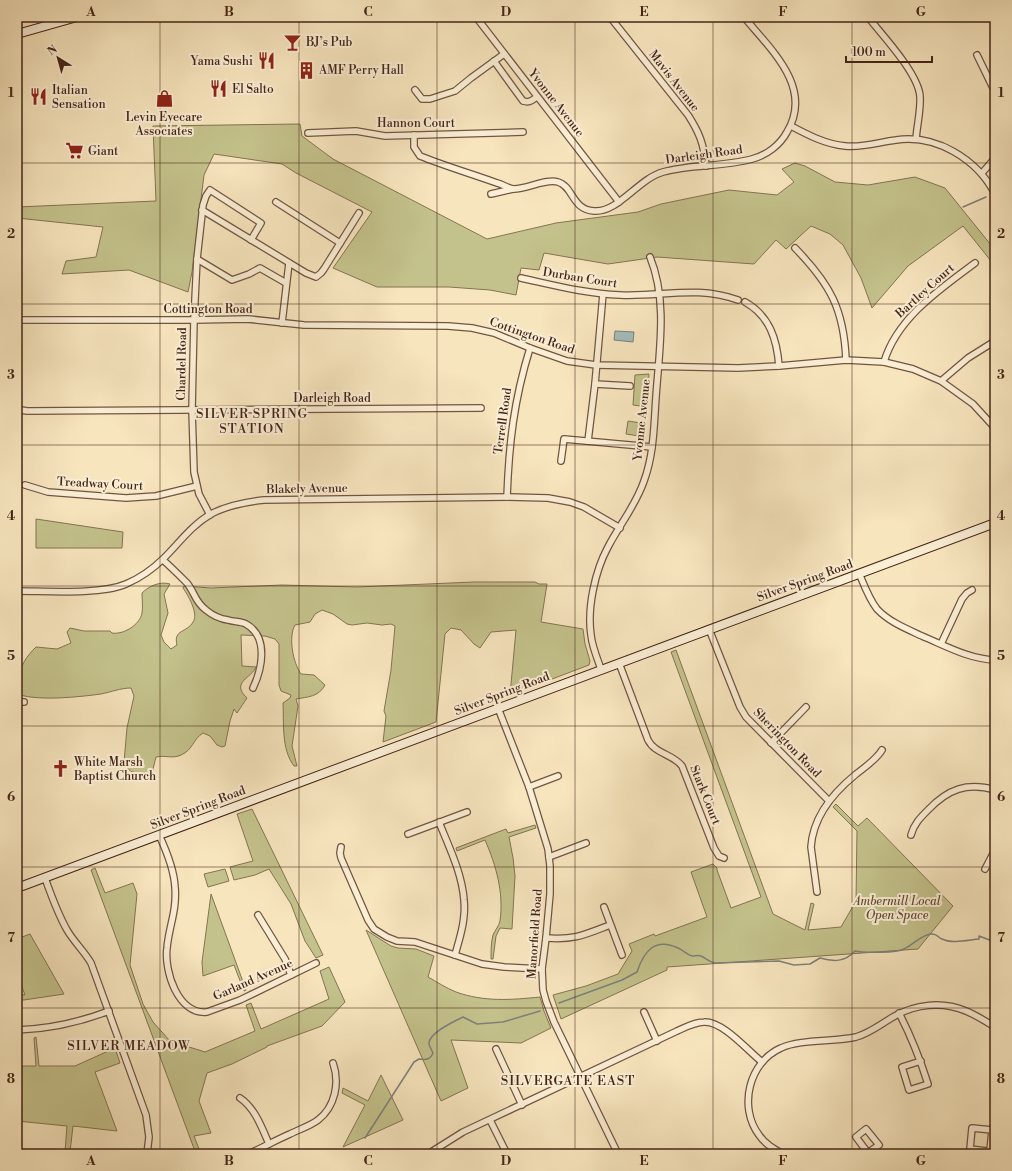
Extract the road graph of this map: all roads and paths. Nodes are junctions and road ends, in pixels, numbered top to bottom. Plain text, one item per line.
1 (77, 17) edge
2 (610, 17) edge
3 (744, 17) edge
4 (868, 17) edge
5 (478, 18) edge
6 (17, 34) edge
7 (504, 54) junction
8 (977, 55) dead end
9 (494, 62) junction
10 (415, 90) dead end
11 (995, 92) edge
12 (538, 97) junction
13 (790, 126) junction
14 (523, 132) dead end
15 (308, 133) dead end
16 (414, 135) junction
17 (916, 139) junction
18 (995, 158) edge
19 (706, 166) junction
20 (982, 173) junction
21 (513, 189) junction
22 (491, 194) dead end
23 (995, 194) edge
24 (276, 202) dead end
25 (619, 202) junction
26 (202, 210) junction
27 (359, 213) dead end
28 (251, 240) junction
29 (340, 243) junction
30 (795, 248) dead end
31 (650, 257) dead end
32 (198, 260) junction
33 (289, 263) junction
34 (975, 263) dead end
35 (521, 278) dead end
36 (286, 283) junction
37 (660, 293) junction
38 (603, 294) junction
39 (738, 300) dead end
40 (745, 302) dead end
41 (17, 320) edge
42 (194, 320) junction
43 (282, 323) junction
44 (995, 341) edge
45 (530, 348) junction
46 (846, 360) junction
47 (884, 362) junction
48 (596, 365) junction
49 (780, 366) junction
50 (658, 367) junction
51 (941, 381) junction
52 (595, 384) junction
53 (630, 386) dead end
54 (17, 408) edge
55 (481, 408) dead end
56 (192, 410) junction
57 (995, 426) edge
58 (588, 441) junction
59 (652, 447) junction
60 (561, 461) dead end
61 (25, 485) dead end
62 (196, 486) junction
63 (507, 498) junction
64 (210, 515) junction
65 (995, 523) edge
66 (620, 528) junction
67 (163, 560) junction
68 (859, 573) junction
69 (972, 590) dead end
70 (17, 591) edge
71 (709, 629) junction
72 (941, 644) junction
73 (995, 660) edge
74 (619, 663) junction
75 (601, 670) junction
76 (253, 688) dead end
77 (17, 702) edge
78 (24, 702) dead end
79 (806, 707) dead end
80 (498, 708) junction
81 (771, 742) junction
82 (882, 750) dead end
83 (558, 776) dead end
84 (529, 787) junction
85 (995, 790) edge
86 (829, 801) junction
87 (467, 812) dead end
88 (439, 822) junction
89 (408, 834) dead end
90 (159, 835) junction
91 (911, 835) dead end
92 (586, 843) dead end
93 (341, 847) dead end
94 (995, 850) edge
95 (549, 857) junction
96 (724, 858) dead end
97 (985, 869) dead end
98 (45, 878) junction
99 (17, 888) edge
100 (816, 892) dead end
101 (604, 907) dead end
102 (258, 916) dead end
103 (610, 925) junction
104 (546, 938) junction
105 (455, 955) junction
106 (622, 955) dead end
107 (316, 963) dead end
108 (542, 969) junction
109 (292, 975) junction
110 (109, 1011) junction
111 (644, 1012) dead end
112 (899, 1014) junction
113 (995, 1027) edge
114 (17, 1030) edge
115 (657, 1041) junction
116 (496, 1049) dead end
117 (921, 1061) junction
118 (762, 1062) junction
119 (333, 1064) dead end
120 (581, 1077) junction
121 (240, 1098) dead end
122 (522, 1104) junction
123 (490, 1120) junction
124 (269, 1144) junction
125 (17, 1152) edge
126 (992, 1152) edge
127 (33, 1154) edge
128 (147, 1154) edge
129 (248, 1154) edge
130 (428, 1154) edge
131 (507, 1154) edge
132 (618, 1154) edge
133 (782, 1154) edge

1 - 6 main road
2 - 19 street, Mavis Avenue
3 - 13 street, Darleigh Road
4 - 17 street
5 - 7 street, Yvonne Avenue
7 - 9 street
7 - 12 street, Yvonne Avenue
8 - 11 street
9 - 10 street
9 - 12 street
12 - 25 street, Yvonne Avenue
13 - 17 street
13 - 19 street, Darleigh Road
14 - 16 street, Hannon Court
15 - 16 street, Hannon Court
16 - 21 street
17 - 20 street
18 - 20 street
19 - 25 street, Darleigh Road
20 - 23 street
21 - 22 street, Darleigh Road
21 - 25 street, Darleigh Road
24 - 29 street
26 - 28 street
26 - 28 street, Chardel Road
26 - 32 street, Chardel Road
27 - 29 street
28 - 33 street
29 - 33 street
30 - 46 street
31 - 37 street, Yvonne Avenue
32 - 36 street
32 - 42 street, Chardel Road
33 - 36 street
34 - 47 street, Bartley Court
35 - 38 street, Durban Court
36 - 43 street
37 - 38 street, Durban Court
37 - 39 street, Durban Court
37 - 50 street, Yvonne Avenue
38 - 48 street
40 - 49 street
41 - 42 street, Cottington Road
42 - 43 street, Cottington Road
42 - 56 street, Chardel Road
43 - 45 street, Cottington Road
44 - 51 street
45 - 48 street, Cottington Road
45 - 63 street, Terrell Road
46 - 47 street, Cottington Road
46 - 49 street, Cottington Road
47 - 51 street, Cottington Road
48 - 50 street, Cottington Road
48 - 52 street
49 - 50 street, Cottington Road
50 - 59 street, Yvonne Avenue
51 - 57 street, Cottington Road
52 - 53 street
52 - 58 street
54 - 56 street, Darleigh Road
55 - 56 street, Darleigh Road
56 - 62 street, Chardel Road
58 - 59 street
58 - 60 street
59 - 66 street, Yvonne Avenue
61 - 62 street, Treadway Court
62 - 64 street, Chardel Road
63 - 64 street, Blakely Avenue
63 - 66 street, Blakely Avenue
64 - 67 street, Blakely Avenue
65 - 68 main road, Silver Spring Road
66 - 75 street, Yvonne Avenue
67 - 70 street, Blakely Avenue
67 - 76 street
68 - 71 main road, Silver Spring Road
68 - 72 street
69 - 72 street
71 - 74 main road, Silver Spring Road
71 - 81 street, Sherington Road
72 - 73 street
74 - 75 main road, Silver Spring Road
74 - 96 street, Stark Court
75 - 80 main road, Silver Spring Road
77 - 78 street
79 - 81 street
80 - 84 street, Manorfield Road
80 - 90 main road, Silver Spring Road
81 - 86 street, Sherington Road
82 - 86 street
83 - 84 street
84 - 95 street, Manorfield Road
85 - 91 street
86 - 100 street
87 - 88 street
88 - 89 street
88 - 105 street
90 - 98 main road, Silver Spring Road
90 - 109 street, Garland Avenue
92 - 95 street
93 - 105 street
94 - 97 street
95 - 104 street, Manorfield Road
98 - 99 main road, Silver Spring Road
98 - 110 street
101 - 103 street
102 - 109 street
103 - 104 street
103 - 106 street
104 - 108 street, Manorfield Road
105 - 108 street
107 - 109 street, Garland Avenue
108 - 120 street, Manorfield Road
110 - 114 street
110 - 128 street
111 - 115 street
112 - 113 street
112 - 117 street
112 - 118 street
115 - 118 street
115 - 120 street
116 - 122 street
117 - 117 street
118 - 133 street
119 - 124 street
120 - 122 street
120 - 132 street, Manorfield Road
121 - 124 street
122 - 123 street
123 - 130 street
123 - 131 street
124 - 129 street
125 - 127 street
126 - 126 street

